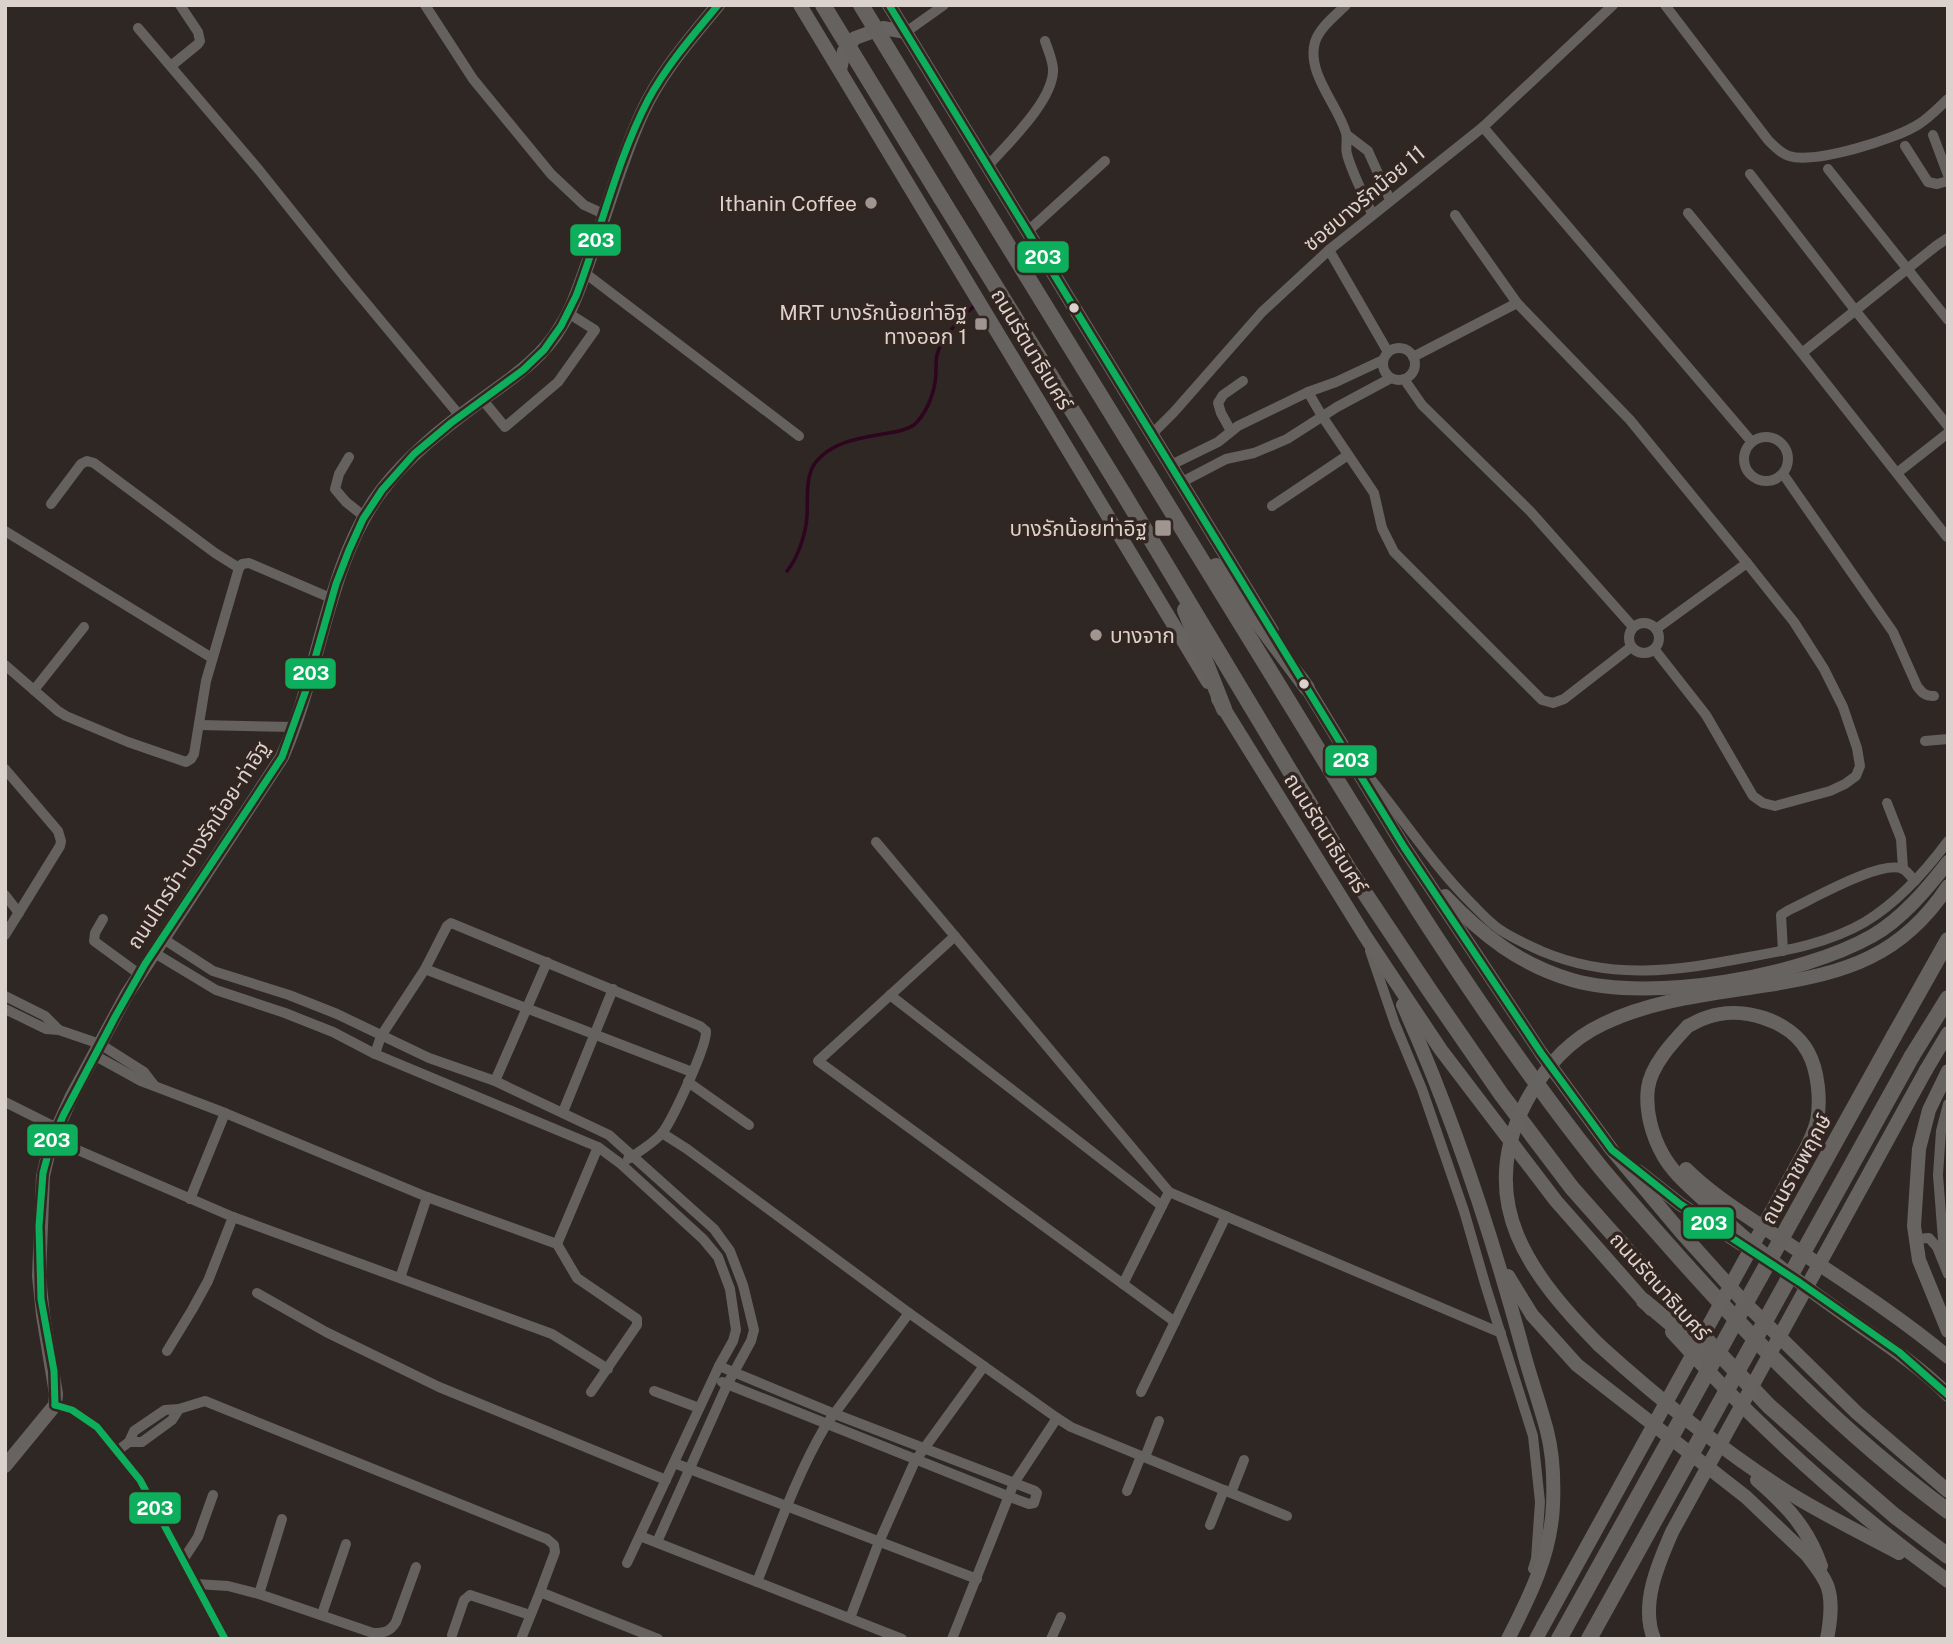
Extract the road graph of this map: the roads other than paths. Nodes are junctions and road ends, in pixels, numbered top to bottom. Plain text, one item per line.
1 (180, 5) edge
2 (425, 5) edge
3 (718, 5) edge
4 (800, 5) edge
5 (823, 5) edge
6 (861, 5) edge
7 (889, 5) edge
8 (944, 5) edge
9 (1346, 5) edge
10 (1613, 5) edge
11 (1665, 5) edge
12 (138, 28) dead end
13 (906, 32) junction
14 (1045, 41) dead end
15 (171, 66) junction
16 (840, 70) junction
17 (1948, 99) edge
18 (1483, 127) junction
19 (1346, 135) junction
20 (1933, 135) dead end
21 (1905, 146) dead end
22 (1105, 160) dead end
23 (988, 166) junction
24 (1828, 169) dead end
25 (1750, 174) dead end
26 (1948, 175) edge
27 (1948, 181) edge
28 (1390, 200) junction
29 (1688, 213) dead end
30 (1372, 214) junction
31 (606, 215) junction
32 (1455, 215) dead end
33 (1028, 230) junction
34 (1948, 238) edge
35 (1329, 250) junction
36 (1908, 269) junction
37 (585, 273) junction
38 (1517, 303) junction
39 (1855, 310) junction
40 (568, 313) junction
41 (1948, 320) edge
42 (1802, 353) junction
43 (1386, 356) junction
44 (1413, 357) junction
45 (1391, 378) junction
46 (1404, 379) junction
47 (1244, 381) dead end
48 (1308, 391) junction
49 (482, 399) junction
50 (460, 416) junction
51 (1322, 416) junction
52 (1948, 426) edge
53 (1231, 430) junction
54 (1152, 433) junction
55 (1948, 433) edge
56 (799, 436) dead end
57 (1751, 442) junction
58 (1348, 455) junction
59 (349, 457) dead end
60 (1171, 464) junction
61 (1897, 473) junction
62 (1783, 474) junction
63 (1182, 482) junction
64 (1158, 489) junction
65 (51, 504) dead end
66 (1272, 506) dead end
67 (365, 517) junction
68 (5, 531) edge
69 (1947, 537) edge
70 (1747, 563) junction
71 (1166, 564) junction
72 (239, 568) junction
73 (333, 599) junction
74 (84, 626) dead end
75 (1633, 627) junction
76 (1656, 629) junction
77 (1631, 647) junction
78 (1655, 650) junction
79 (212, 659) junction
80 (5, 666) edge
81 (1307, 688) junction
82 (34, 691) junction
83 (1934, 696) dead end
84 (1224, 709) junction
85 (199, 725) junction
86 (295, 727) junction
87 (1948, 739) edge
88 (1925, 741) dead end
89 (1342, 745) junction
90 (5, 769) edge
91 (1888, 803) dead end
92 (1948, 841) edge
93 (876, 842) dead end
94 (1404, 846) junction
95 (1948, 862) edge
96 (1903, 869) junction
97 (1915, 881) junction
98 (1948, 886) edge
99 (5, 895) edge
100 (19, 914) junction
101 (103, 919) dead end
102 (5, 935) edge
103 (955, 936) junction
104 (1366, 936) junction
105 (162, 938) junction
106 (1948, 940) edge
107 (1783, 951) junction
108 (153, 952) junction
109 (547, 962) junction
110 (1385, 967) junction
111 (425, 969) junction
112 (139, 974) junction
113 (613, 989) junction
114 (890, 995) junction
115 (5, 996) edge
116 (1948, 998) edge
117 (528, 1007) junction
118 (5, 1009) edge
119 (59, 1030) junction
120 (594, 1033) junction
121 (1948, 1033) edge
122 (380, 1036) junction
123 (97, 1050) junction
124 (375, 1054) junction
125 (1948, 1071) edge
126 (690, 1077) junction
127 (495, 1081) junction
128 (5, 1102) edge
129 (1948, 1104) edge
130 (563, 1112) junction
131 (225, 1113) junction
132 (749, 1125) dead end
133 (1652, 1131) junction
134 (662, 1133) junction
135 (54, 1135) junction
136 (598, 1147) junction
137 (1612, 1150) junction
138 (633, 1156) junction
139 (621, 1164) junction
140 (1169, 1192) junction
141 (427, 1197) junction
142 (190, 1199) junction
143 (1162, 1206) junction
144 (1226, 1216) junction
145 (233, 1217) junction
146 (1916, 1239) junction
147 (557, 1244) junction
148 (1497, 1258) junction
149 (1946, 1270) edge
150 (400, 1278) junction
151 (1799, 1282) junction
152 (1123, 1284) junction
153 (257, 1293) dead end
154 (1644, 1301) junction
155 (909, 1313) junction
156 (1175, 1322) junction
157 (1948, 1331) edge
158 (1501, 1333) junction
159 (167, 1351) dead end
160 (1948, 1357) edge
161 (719, 1366) junction
162 (984, 1366) junction
163 (608, 1369) junction
164 (733, 1372) junction
165 (713, 1379) junction
166 (727, 1385) junction
167 (654, 1391) dead end
168 (591, 1392) dead end
169 (1141, 1392) dead end
170 (1948, 1395) edge
171 (55, 1405) junction
172 (1769, 1406) junction
173 (699, 1408) junction
174 (835, 1414) junction
175 (1056, 1418) junction
176 (1159, 1421) dead end
177 (826, 1425) junction
178 (1706, 1435) junction
179 (924, 1449) junction
180 (117, 1451) junction
181 (1143, 1456) junction
182 (1244, 1460) dead end
183 (915, 1461) junction
184 (674, 1464) junction
185 (5, 1466) edge
186 (690, 1469) junction
187 (666, 1480) junction
188 (1014, 1483) junction
189 (1127, 1491) dead end
190 (1228, 1491) junction
191 (1948, 1491) edge
192 (213, 1495) dead end
193 (1010, 1497) junction
194 (787, 1506) junction
195 (1948, 1511) edge
196 (1287, 1516) dead end
197 (282, 1519) dead end
198 (1210, 1525) dead end
199 (640, 1536) junction
200 (657, 1542) junction
201 (879, 1542) junction
202 (346, 1544) dead end
203 (1948, 1556) edge
204 (183, 1560) junction
205 (627, 1563) dead end
206 (416, 1567) dead end
207 (1942, 1577) edge
208 (977, 1579) junction
209 (757, 1582) junction
210 (196, 1584) junction
211 (1828, 1588) junction
212 (540, 1592) junction
213 (259, 1594) junction
214 (322, 1614) junction
215 (530, 1615) junction
216 (1060, 1617) dead end
217 (850, 1618) junction
218 (1511, 1632) edge
219 (1539, 1632) edge
220 (633, 1634) edge
221 (452, 1635) dead end
222 (225, 1639) edge
223 (521, 1639) edge
224 (658, 1639) edge
225 (902, 1639) edge
226 (952, 1639) edge
227 (1051, 1639) edge
228 (1559, 1639) edge
229 (1589, 1639) edge
230 (1654, 1639) edge
231 (1827, 1639) edge

1 - 15 street
2 - 31 street
3 - 31 main road, ถนนไทรม้า-บางรักน้อย-ท่าอิฐ
4 - 16 main road, ถนนรัตนาธิเบศร์
5 - 71 main road, ถนนรัตนาธิเบศร์, bridge
6 - 64 main road, ถนนรัตนาธิเบศร์, bridge
7 - 13 main road
8 - 13 street
9 - 19 street
10 - 18 street, ซอยบางรักน้อย 11
11 - 17 street
12 - 15 street
13 - 16 main road
13 - 23 main road
14 - 23 street
15 - 50 street
16 - 84 main road, ถนนรัตนาธิเบศร์
18 - 28 street, ซอยบางรักน้อย 11
18 - 57 street
19 - 28 street
19 - 30 street
20 - 26 street
21 - 27 street
22 - 33 street
23 - 33 main road
24 - 36 street
25 - 39 street
28 - 30 street, ซอยบางรักน้อย 11
29 - 42 street
30 - 35 street, ซอยบางรักน้อย 11
31 - 37 main road, ถนนไทรม้า-บางรักน้อย-ท่าอิฐ
32 - 38 street
33 - 54 main road
34 - 36 street
35 - 43 street
35 - 54 street, ซอยบางรักน้อย 11
36 - 39 street
36 - 41 street
37 - 40 main road, ถนนไทรม้า-บางรักน้อย-ท่าอิฐ
37 - 56 street
38 - 44 street
38 - 70 street
39 - 42 street
39 - 52 street
40 - 49 main road, ถนนไทรม้า-บางรักน้อย-ท่าอิฐ
40 - 49 street
42 - 61 street
43 - 44 street
43 - 45 street
43 - 48 street
44 - 46 street
45 - 46 street
45 - 51 street
46 - 75 street
47 - 53 street
48 - 51 street
48 - 53 street
49 - 50 main road, ถนนไทรม้า-บางรักน้อย-ท่าอิฐ
50 - 67 main road, ถนนไทรม้า-บางรักน้อย-ท่าอิฐ
51 - 58 street
51 - 63 street
53 - 60 street
54 - 60 main road
55 - 61 street
57 - 62 street
57 - 62 street
58 - 66 street
58 - 77 street
59 - 67 street
60 - 63 main road
61 - 69 street
62 - 83 street
63 - 81 main road
64 - 81 main road
64 - 195 main road, ถนนรัตนาธิเบศร์
65 - 72 street
67 - 73 main road, ถนนไทรม้า-บางรักน้อย-ท่าอิฐ
68 - 79 street
70 - 76 street
70 - 78 street
71 - 84 main road
71 - 172 main road, ถนนรัตนาธิเบศร์
72 - 73 street
72 - 79 street
73 - 86 main road, ถนนไทรม้า-บางรักน้อย-ท่าอิฐ
74 - 82 street
75 - 76 street
75 - 77 street
76 - 78 street
77 - 78 street
79 - 85 street
80 - 82 street
81 - 89 main road
82 - 85 street
84 - 104 main road, ถนนรัตนาธิเบศร์
85 - 86 street
86 - 105 main road, ถนนไทรม้า-บางรักน้อย-ท่าอิฐ
87 - 88 street
89 - 94 main road
89 - 107 street
90 - 100 street
91 - 96 street
92 - 97 street
93 - 103 street
94 - 95 main road
94 - 137 main road
96 - 97 street
96 - 107 street
97 - 107 street
98 - 178 main road, bridge
99 - 100 street
100 - 102 street
101 - 112 street
103 - 114 street
103 - 140 street
104 - 110 main road, ถนนรัตนาธิเบศร์
104 - 158 street
105 - 108 main road, ถนนไทรม้า-บางรักน้อย-ท่าอิฐ
105 - 122 street
106 - 228 main road, ถนนราชพฤกษ์, bridge
108 - 112 main road, ถนนไทรม้า-บางรักน้อย-ท่าอิฐ
108 - 124 street
109 - 111 street
109 - 113 street
109 - 117 street
110 - 148 main road
110 - 154 main road, ถนนรัตนาธิเบศร์
111 - 117 street
111 - 122 street
112 - 123 main road, ถนนไทรม้า-บางรักน้อย-ท่าอิฐ
113 - 120 street
113 - 126 street
114 - 143 street
114 - 152 street
115 - 119 street
116 - 229 main road, bridge
117 - 120 street
117 - 127 street
118 - 119 street
119 - 123 street
120 - 126 street
120 - 130 street
121 - 230 main road, bridge
122 - 124 street
122 - 127 street
123 - 131 street
123 - 135 main road, ถนนไทรม้า-บางรักน้อย-ท่าอิฐ
124 - 136 street
125 - 146 main road
126 - 132 street
126 - 134 street
127 - 130 street
128 - 135 street
129 - 149 street
130 - 138 street
131 - 141 street
131 - 142 street
133 - 151 main road
133 - 160 main road
133 - 219 main road, bridge
134 - 138 street
134 - 155 street
135 - 142 street
135 - 171 main road, ถนนไทรม้า-บางรักน้อย-ท่าอิฐ
136 - 139 street
136 - 147 street
137 - 151 main road
137 - 191 main road
138 - 139 street
138 - 164 street
139 - 161 street
140 - 143 street
140 - 144 street
141 - 147 street
141 - 150 street
142 - 145 street
143 - 152 street
144 - 156 street
144 - 158 street
145 - 150 street
145 - 159 street
146 - 149 street
146 - 157 main road
147 - 163 street
148 - 211 main road
148 - 218 main road
150 - 163 street
151 - 170 main road
152 - 156 street
153 - 187 street
154 - 172 main road
154 - 207 main road, ถนนรัตนาธิเบศร์
155 - 162 street
155 - 174 street
156 - 169 street
158 - 218 street
161 - 164 street
161 - 165 street
162 - 175 street
162 - 179 street
163 - 168 street
164 - 166 street
164 - 174 street
165 - 166 street
165 - 173 street
166 - 177 street
166 - 186 street
167 - 173 street
171 - 180 street
171 - 185 main road
172 - 203 main road, ถนนรัตนาธิเบศร์
173 - 184 street
174 - 177 street
174 - 179 street
175 - 181 street
175 - 188 street
176 - 181 street
177 - 183 street
177 - 194 street
178 - 207 main road
178 - 211 main road
179 - 183 street
179 - 188 street
180 - 204 street
180 - 212 street
181 - 189 street
181 - 190 street
182 - 190 street
183 - 193 street
183 - 201 street
184 - 186 street
184 - 187 street
186 - 194 street
186 - 200 street
187 - 199 street
188 - 193 street
188 - 193 street
190 - 196 street
190 - 198 street
192 - 204 street
193 - 208 street
194 - 201 street
194 - 209 street
197 - 213 street
199 - 200 street
199 - 205 street
200 - 209 street
201 - 208 street
201 - 217 street
202 - 214 street
204 - 210 street
206 - 214 street
208 - 226 street
209 - 217 street
210 - 213 street
210 - 222 street
211 - 231 main road
212 - 215 street
212 - 220 street
213 - 214 street
215 - 221 street
215 - 223 street
216 - 227 street
217 - 225 street
220 - 224 street

